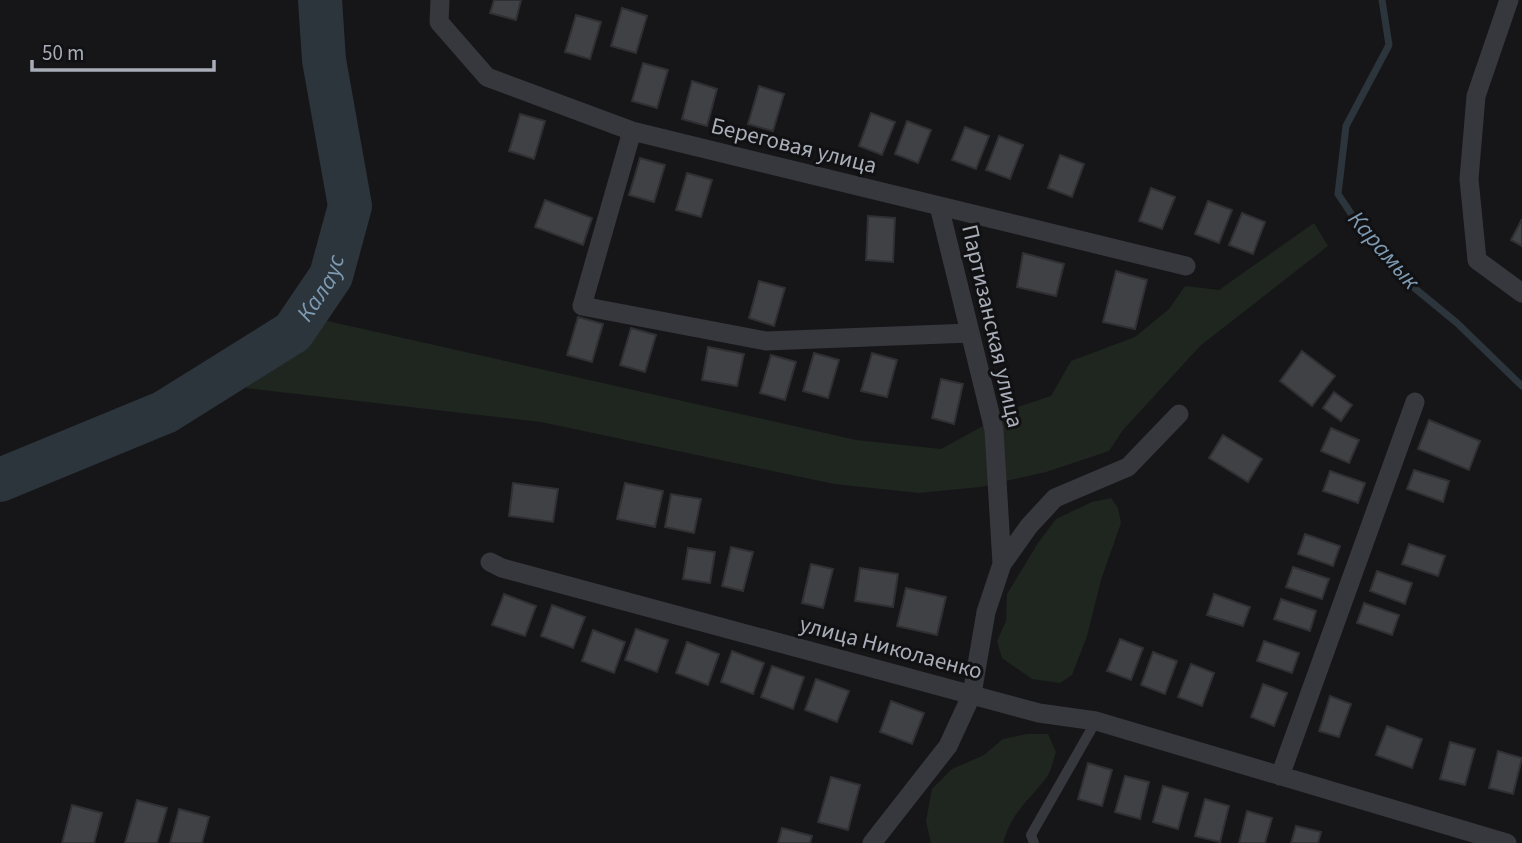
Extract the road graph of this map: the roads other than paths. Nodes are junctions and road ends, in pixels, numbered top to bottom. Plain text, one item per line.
1 (440, 0) edge
2 (1512, 5) edge
3 (632, 131) junction
4 (939, 206) junction
5 (1186, 266) dead end
6 (1522, 293) edge
7 (970, 333) junction
8 (1415, 402) dead end
9 (1179, 414) dead end
10 (490, 562) dead end
11 (1002, 564) junction
12 (972, 694) junction
13 (1096, 721) junction
14 (1280, 776) junction
15 (872, 843) edge
16 (1034, 843) edge
17 (1507, 843) edge

1 - 3 street, Береговая улица
2 - 6 street
3 - 4 street, Береговая улица
3 - 7 street
4 - 5 street, Береговая улица
4 - 7 street, Партизанская улица
7 - 11 street, Партизанская улица
8 - 14 street
9 - 11 street
10 - 12 street, улица Николаенко
11 - 12 street, Партизанская улица
12 - 13 street, улица Николаенко
12 - 15 street, Партизанская улица
13 - 14 street, улица Николаенко
13 - 16 lane
14 - 17 street, улица Николаенко

